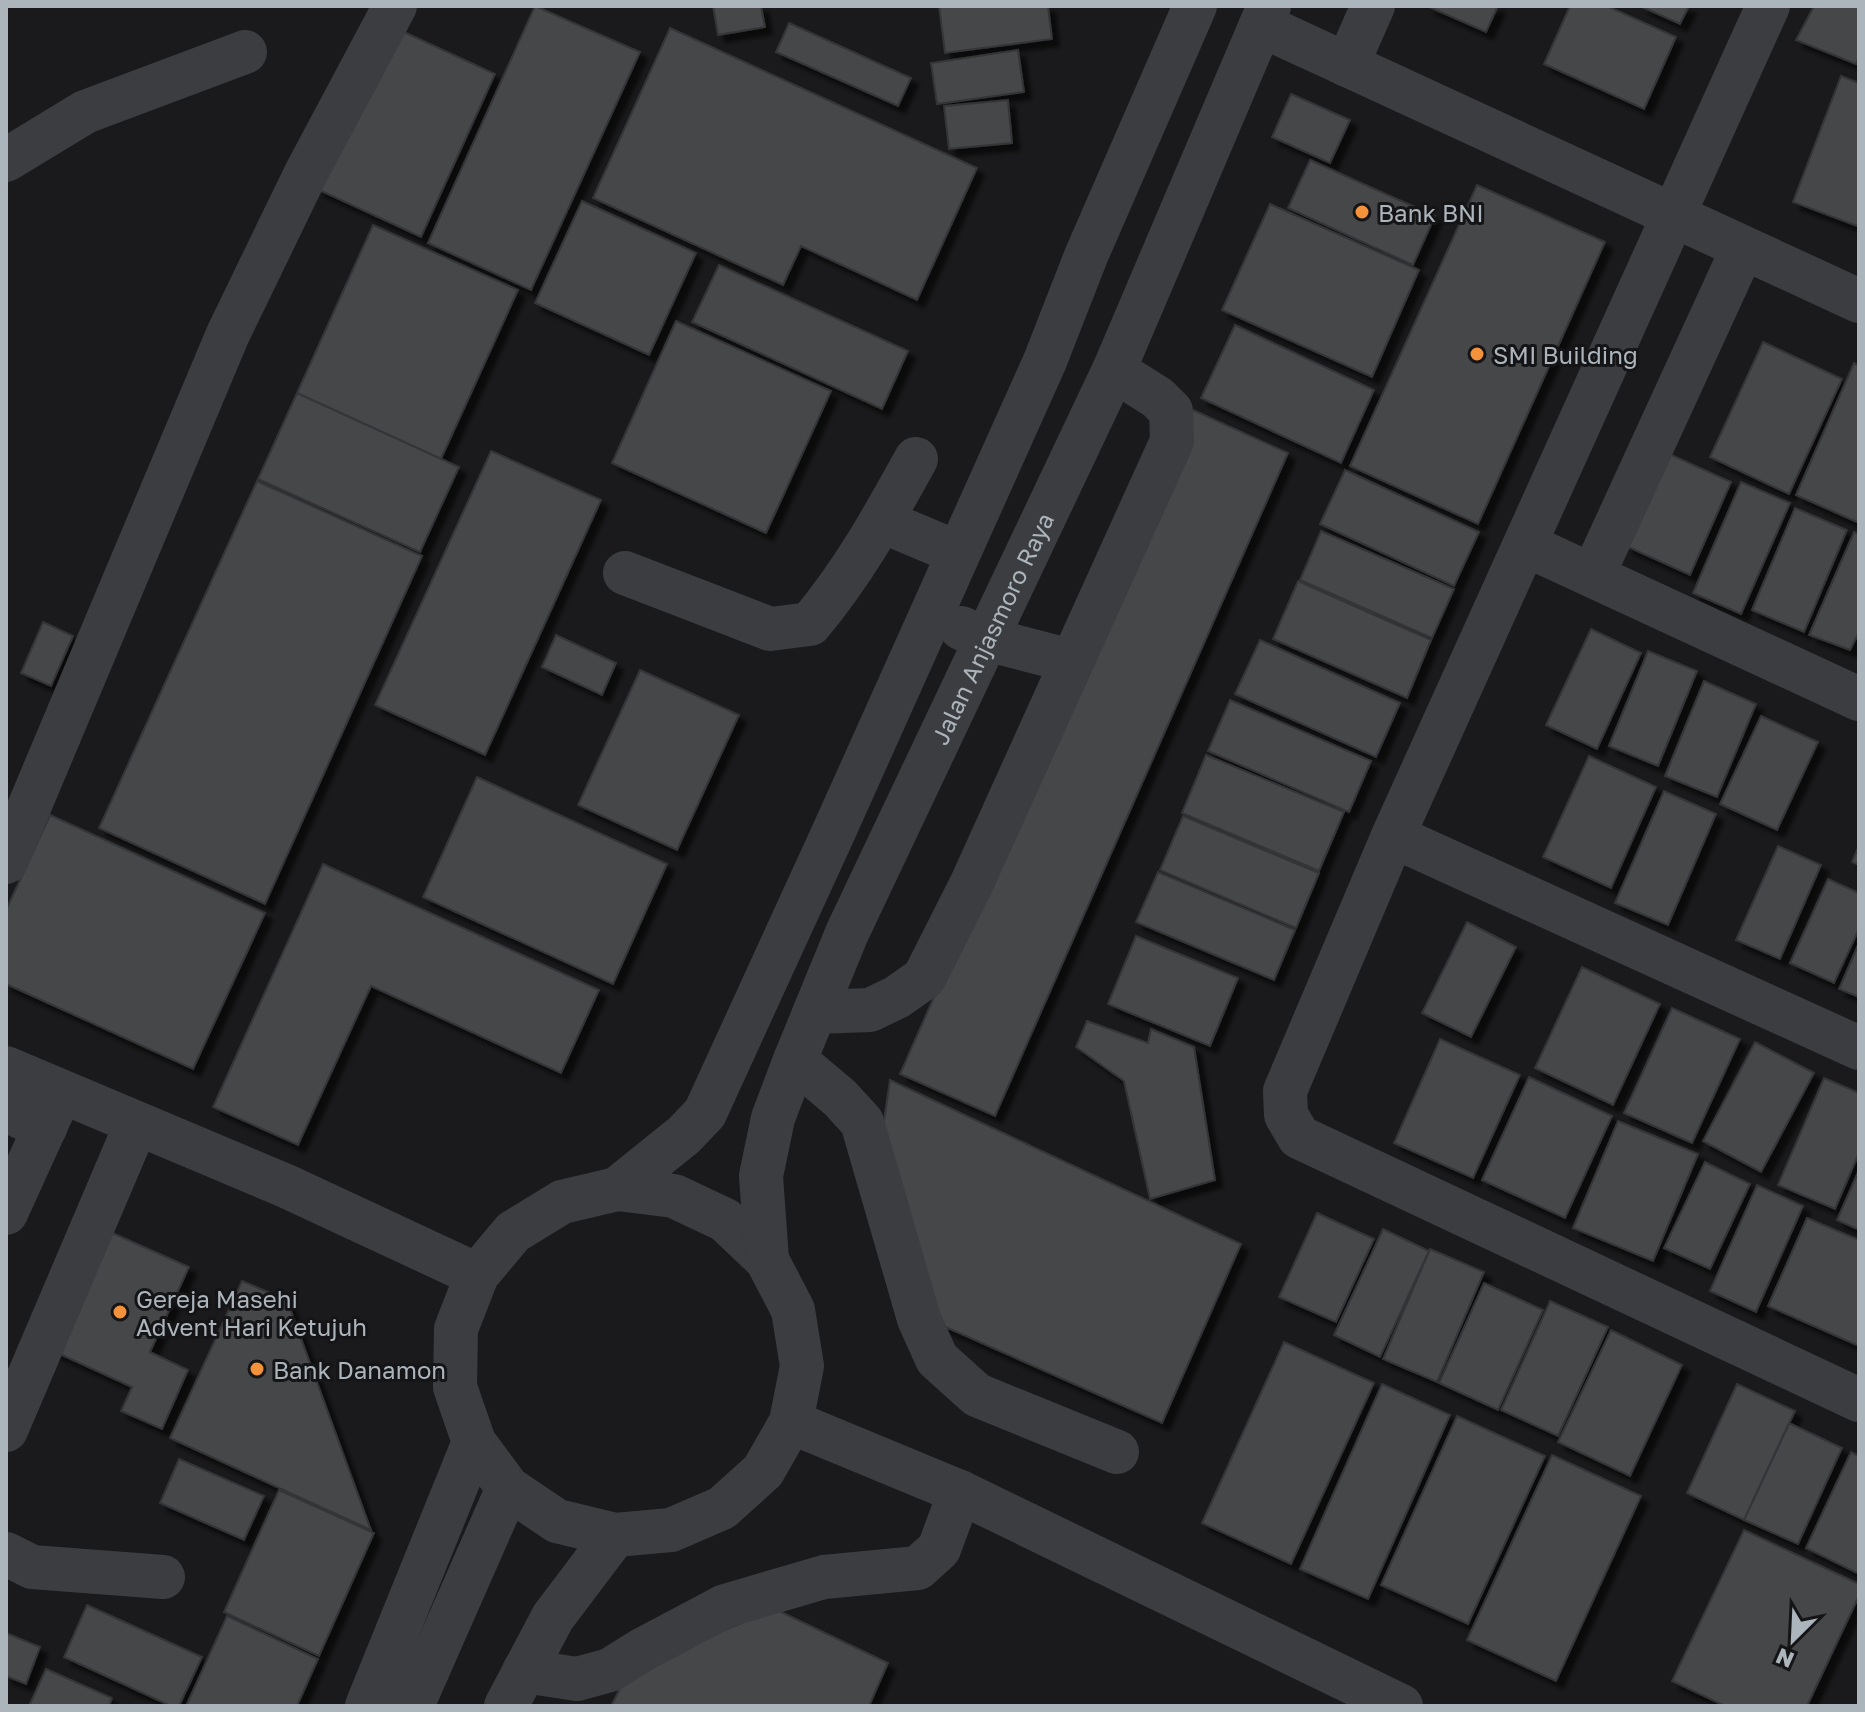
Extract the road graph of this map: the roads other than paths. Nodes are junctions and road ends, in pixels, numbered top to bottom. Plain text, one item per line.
1 (395, 6) edge
2 (1195, 6) edge
3 (1373, 6) edge
4 (1768, 6) edge
5 (1265, 16) edge
6 (245, 52) dead end
7 (1347, 65) junction
8 (6, 160) edge
9 (1106, 209) junction
10 (1673, 216) junction
11 (1172, 234) junction
12 (1743, 248) junction
13 (1859, 301) edge
14 (1114, 370) junction
15 (916, 459) dead end
16 (882, 521) junction
17 (1526, 545) junction
18 (958, 553) junction
19 (625, 573) dead end
20 (1593, 575) junction
21 (929, 615) junction
22 (986, 639) junction
23 (1071, 661) junction
24 (1859, 699) edge
25 (1393, 836) junction
26 (6, 862) edge
27 (815, 1012) junction
28 (1859, 1048) edge
29 (795, 1060) junction
30 (6, 1068) edge
31 (6, 1110) edge
32 (53, 1110) junction
33 (136, 1125) junction
34 (617, 1189) junction
35 (6, 1213) edge
36 (767, 1260) junction
37 (477, 1275) junction
38 (1859, 1400) edge
39 (791, 1422) junction
40 (6, 1430) edge
41 (474, 1442) junction
42 (1117, 1452) dead end
43 (508, 1488) junction
44 (960, 1492) junction
45 (615, 1535) junction
46 (6, 1554) edge
47 (163, 1577) dead end
48 (515, 1688) edge
49 (367, 1706) edge
50 (412, 1706) edge
51 (1401, 1706) edge

1 - 26 street
2 - 9 street
3 - 7 street
4 - 10 street
5 - 7 street
5 - 11 street, Jalan Anjasmoro Raya
6 - 8 street
7 - 10 street
9 - 11 street
9 - 18 street
10 - 12 street
10 - 17 street
11 - 14 street, Jalan Anjasmoro Raya
12 - 13 street
12 - 20 street
14 - 22 street, Jalan Anjasmoro Raya
14 - 23 street
15 - 16 street
16 - 18 street
16 - 19 street
17 - 20 street
17 - 25 street
18 - 21 street
20 - 24 street
21 - 22 street
21 - 34 street
22 - 23 street
22 - 27 street, Jalan Anjasmoro Raya
23 - 27 street
25 - 28 street
25 - 38 street
27 - 29 street, Jalan Anjasmoro Raya
29 - 36 street, Jalan Anjasmoro Raya
29 - 42 street
30 - 32 street
31 - 32 street
32 - 33 street
32 - 35 street
33 - 37 street
33 - 40 street
34 - 36 street
34 - 37 street
36 - 39 street
37 - 41 street
39 - 44 street
39 - 45 street
41 - 43 street
41 - 49 street
43 - 45 street
43 - 50 street
44 - 48 street
44 - 51 street
45 - 48 street
46 - 47 street

